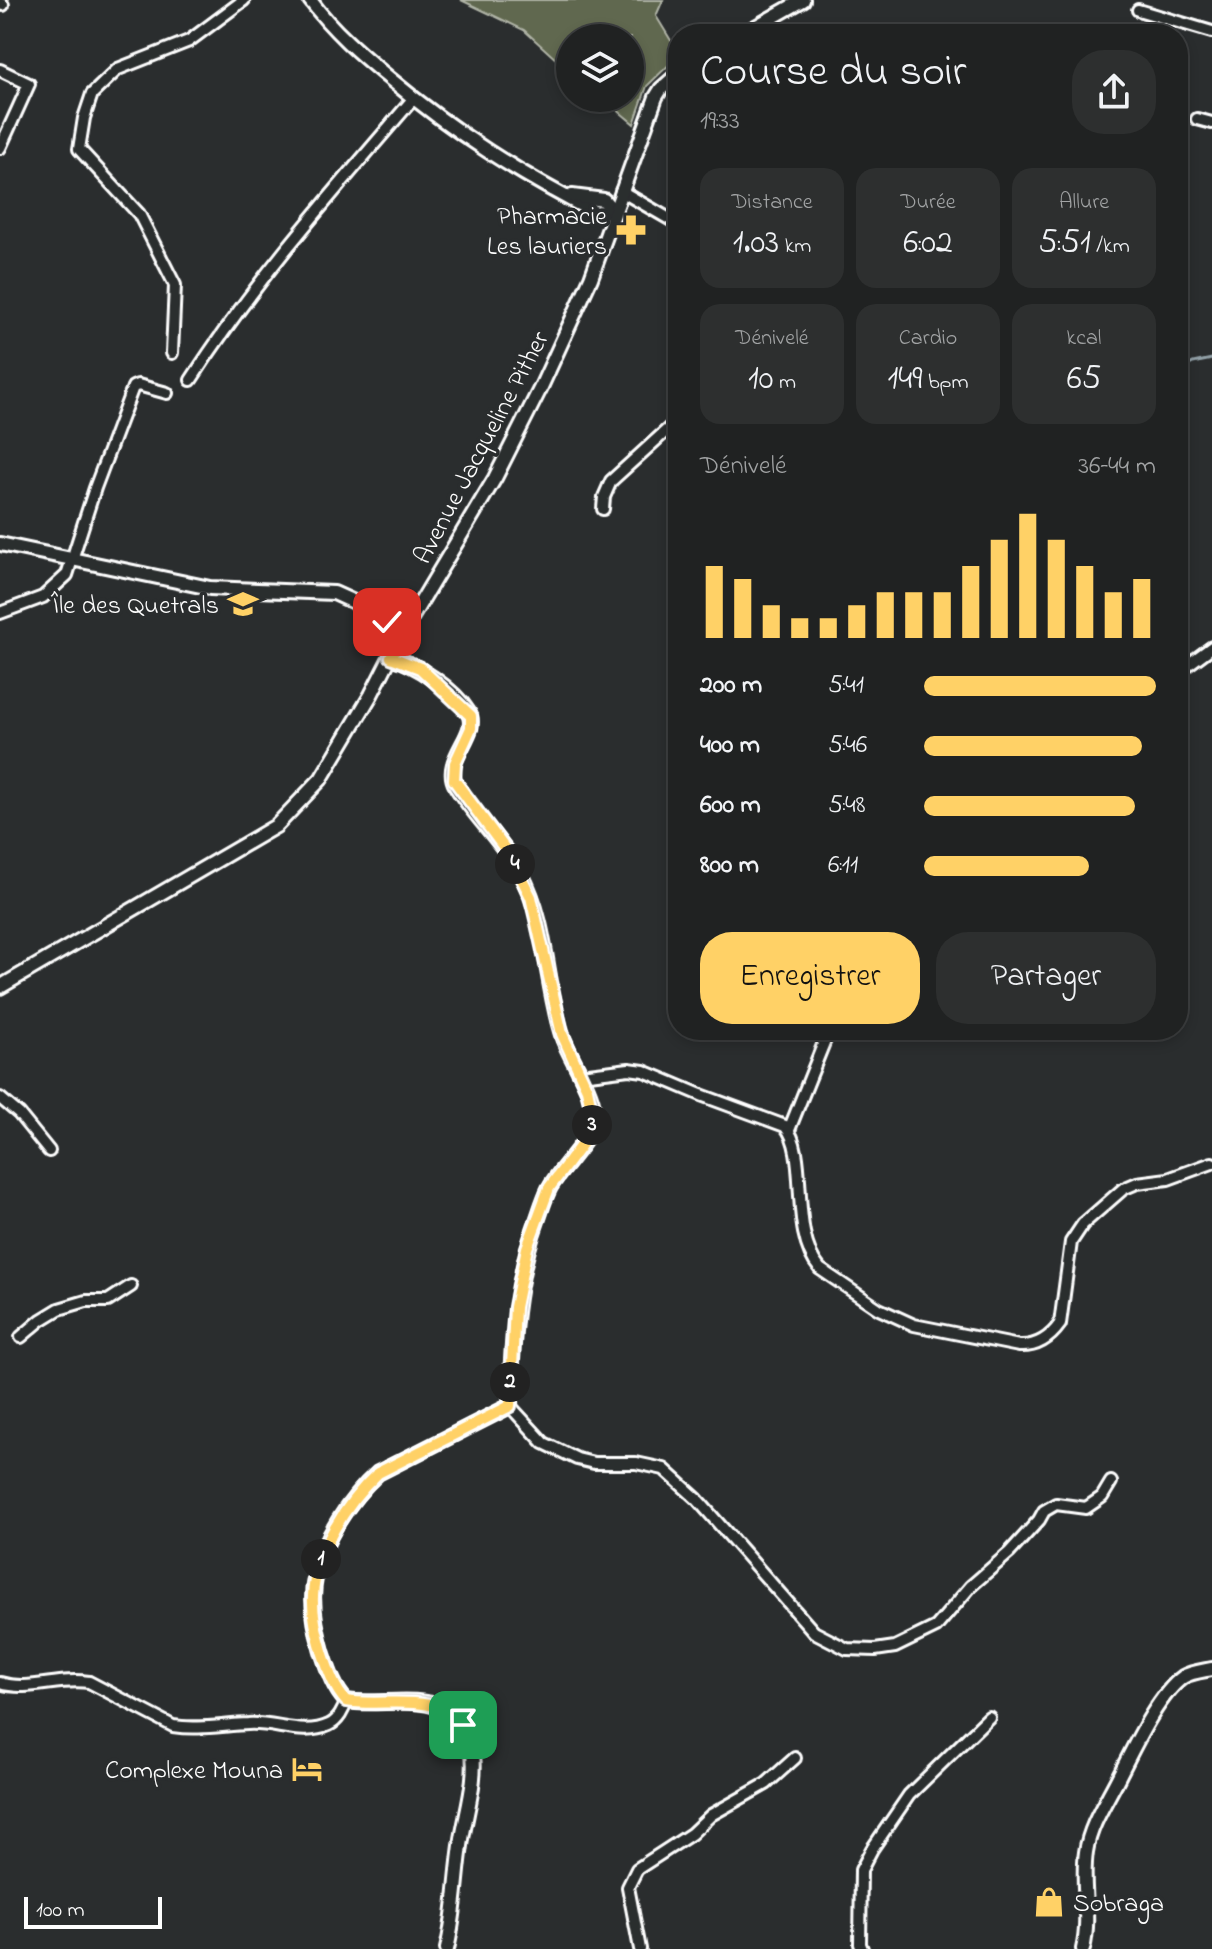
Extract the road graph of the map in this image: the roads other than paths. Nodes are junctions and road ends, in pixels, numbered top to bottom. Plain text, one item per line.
1 (244, 0) edge
2 (310, 0) edge
3 (803, 0) edge
4 (1138, 10) dead end
5 (761, 24) edge
6 (1185, 24) edge
7 (1188, 25) edge
8 (1212, 32) edge
9 (0, 70) edge
10 (668, 83) edge
11 (413, 99) junction
12 (1197, 119) dead end
13 (1212, 123) edge
14 (0, 148) edge
15 (627, 175) junction
16 (621, 191) junction
17 (586, 202) junction
18 (613, 211) junction
19 (668, 218) edge
20 (603, 245) junction
21 (172, 353) dead end
22 (191, 380) dead end
23 (167, 393) dead end
24 (668, 429) edge
25 (603, 509) dead end
26 (0, 544) edge
27 (73, 560) junction
28 (0, 613) edge
29 (403, 632) junction
30 (1212, 647) edge
31 (391, 657) junction
32 (1188, 665) edge
33 (0, 987) edge
34 (825, 1040) edge
35 (581, 1075) junction
36 (0, 1098) edge
37 (789, 1130) junction
38 (49, 1151) dead end
39 (1212, 1163) edge
40 (131, 1286) dead end
41 (21, 1337) dead end
42 (510, 1406) junction
43 (1111, 1482) dead end
44 (1212, 1669) edge
45 (0, 1683) edge
46 (346, 1701) junction
47 (989, 1717) dead end
48 (795, 1758) dead end
49 (447, 1949) edge
50 (640, 1949) edge
51 (862, 1949) edge
52 (1083, 1949) edge

1 - 21 street
2 - 11 street
3 - 5 street
4 - 6 street
7 - 8 street
9 - 14 street
10 - 15 street, Avenue Jacqueline Pither
11 - 17 street
11 - 22 street
12 - 13 street
15 - 16 street, Avenue Jacqueline Pither
15 - 17 street
16 - 18 street, Avenue Jacqueline Pither
16 - 19 street
17 - 18 street
17 - 20 street
18 - 20 street, Avenue Jacqueline Pither
20 - 29 street, Avenue Jacqueline Pither
23 - 27 street
24 - 25 street
26 - 27 street
27 - 28 street
27 - 29 street
29 - 31 street, Avenue Jacqueline Pither
30 - 32 street
31 - 33 street, Avenue Jacqueline Pither
31 - 35 street
34 - 37 street
35 - 37 street
35 - 42 street
36 - 38 street
37 - 39 street
40 - 41 street
42 - 43 street
42 - 46 street
44 - 52 street
45 - 46 street
46 - 49 street
47 - 51 street
48 - 50 street

